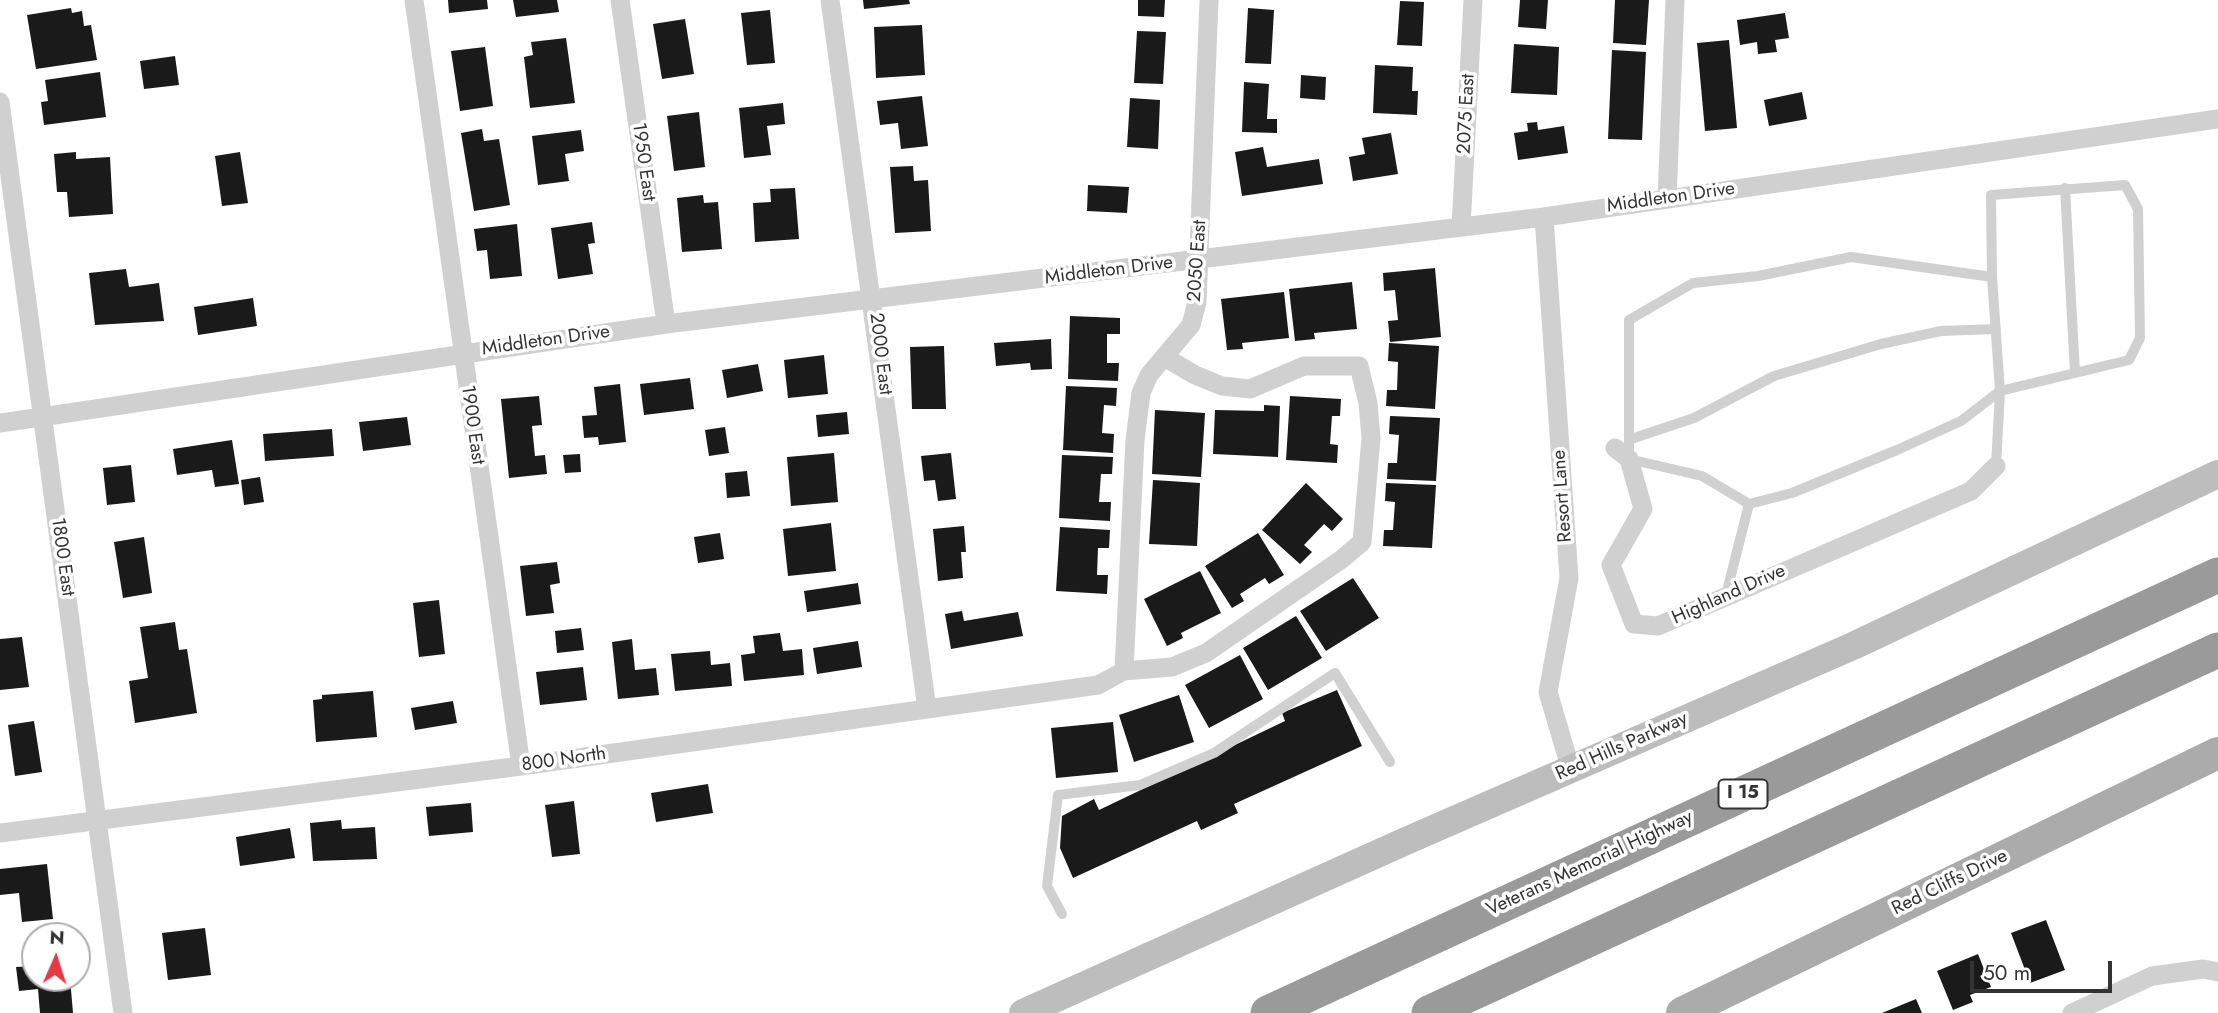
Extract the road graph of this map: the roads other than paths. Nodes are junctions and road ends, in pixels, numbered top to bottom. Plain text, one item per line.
1 (414, 0) edge
2 (620, 0) edge
3 (830, 0) edge
4 (1209, 0) edge
5 (1473, 0) edge
6 (1675, 0) edge
7 (0, 102) edge
8 (2218, 119) edge
9 (2065, 188) junction
10 (1667, 199) junction
11 (1544, 217) junction
12 (1461, 227) junction
13 (1199, 260) junction
14 (1992, 277) junction
15 (873, 298) junction
16 (666, 324) junction
17 (1996, 328) junction
18 (461, 353) junction
19 (1166, 358) junction
20 (2076, 373) junction
21 (2000, 391) junction
22 (43, 417) junction
23 (0, 423) edge
24 (1625, 449) junction
25 (1996, 466) joint
26 (2218, 474) edge
27 (1749, 504) junction
28 (2218, 575) edge
29 (1726, 596) junction
30 (2218, 650) edge
31 (1124, 671) junction
32 (927, 709) junction
33 (2218, 753) edge
34 (1390, 762) dead end
35 (521, 766) junction
36 (1571, 770) junction
37 (96, 818) junction
38 (0, 833) edge
39 (1062, 914) dead end
40 (2218, 972) edge
41 (123, 1013) edge
42 (1023, 1013) edge
43 (1268, 1013) edge
44 (1429, 1013) edge
45 (1682, 1013) edge
46 (2072, 1013) edge

1 - 18 street, 1900 East
2 - 16 street, 1950 East
3 - 15 street, 2000 East
4 - 13 street, 2050 East
5 - 12 street, 2075 East
6 - 10 street
7 - 22 street, 1800 East
8 - 10 street, Middleton Drive
9 - 14 lane
9 - 20 lane
9 - 20 lane
10 - 11 street, Middleton Drive
11 - 12 street, Middleton Drive
11 - 36 street, Resort Lane
12 - 13 street, Middleton Drive
13 - 15 street, Middleton Drive
13 - 19 street, 2050 East
14 - 17 lane
14 - 24 lane
15 - 16 street, Middleton Drive
15 - 32 street, 2000 East
16 - 18 street, Middleton Drive
17 - 21 lane
17 - 24 lane
18 - 22 street, Middleton Drive
18 - 35 street, 1900 East
19 - 31 street, 2050 East
19 - 31 street
20 - 21 lane
21 - 25 lane
21 - 27 lane
22 - 23 street, Middleton Drive
22 - 37 street, 1800 East
24 - 27 lane
24 - 29 street, Highland Drive
25 - 29 street, Highland Drive
26 - 36 main road, Red Hills Parkway
27 - 29 lane
28 - 43 highway, Veterans Memorial Highway / I 15
30 - 44 highway
31 - 32 street, 800 North
32 - 35 street, 800 North
33 - 45 main road, Red Cliffs Drive
34 - 39 lane
35 - 37 street, 800 North
36 - 42 main road, Red Hills Parkway
37 - 38 street, 800 North
37 - 41 street, 1800 East
40 - 46 street

